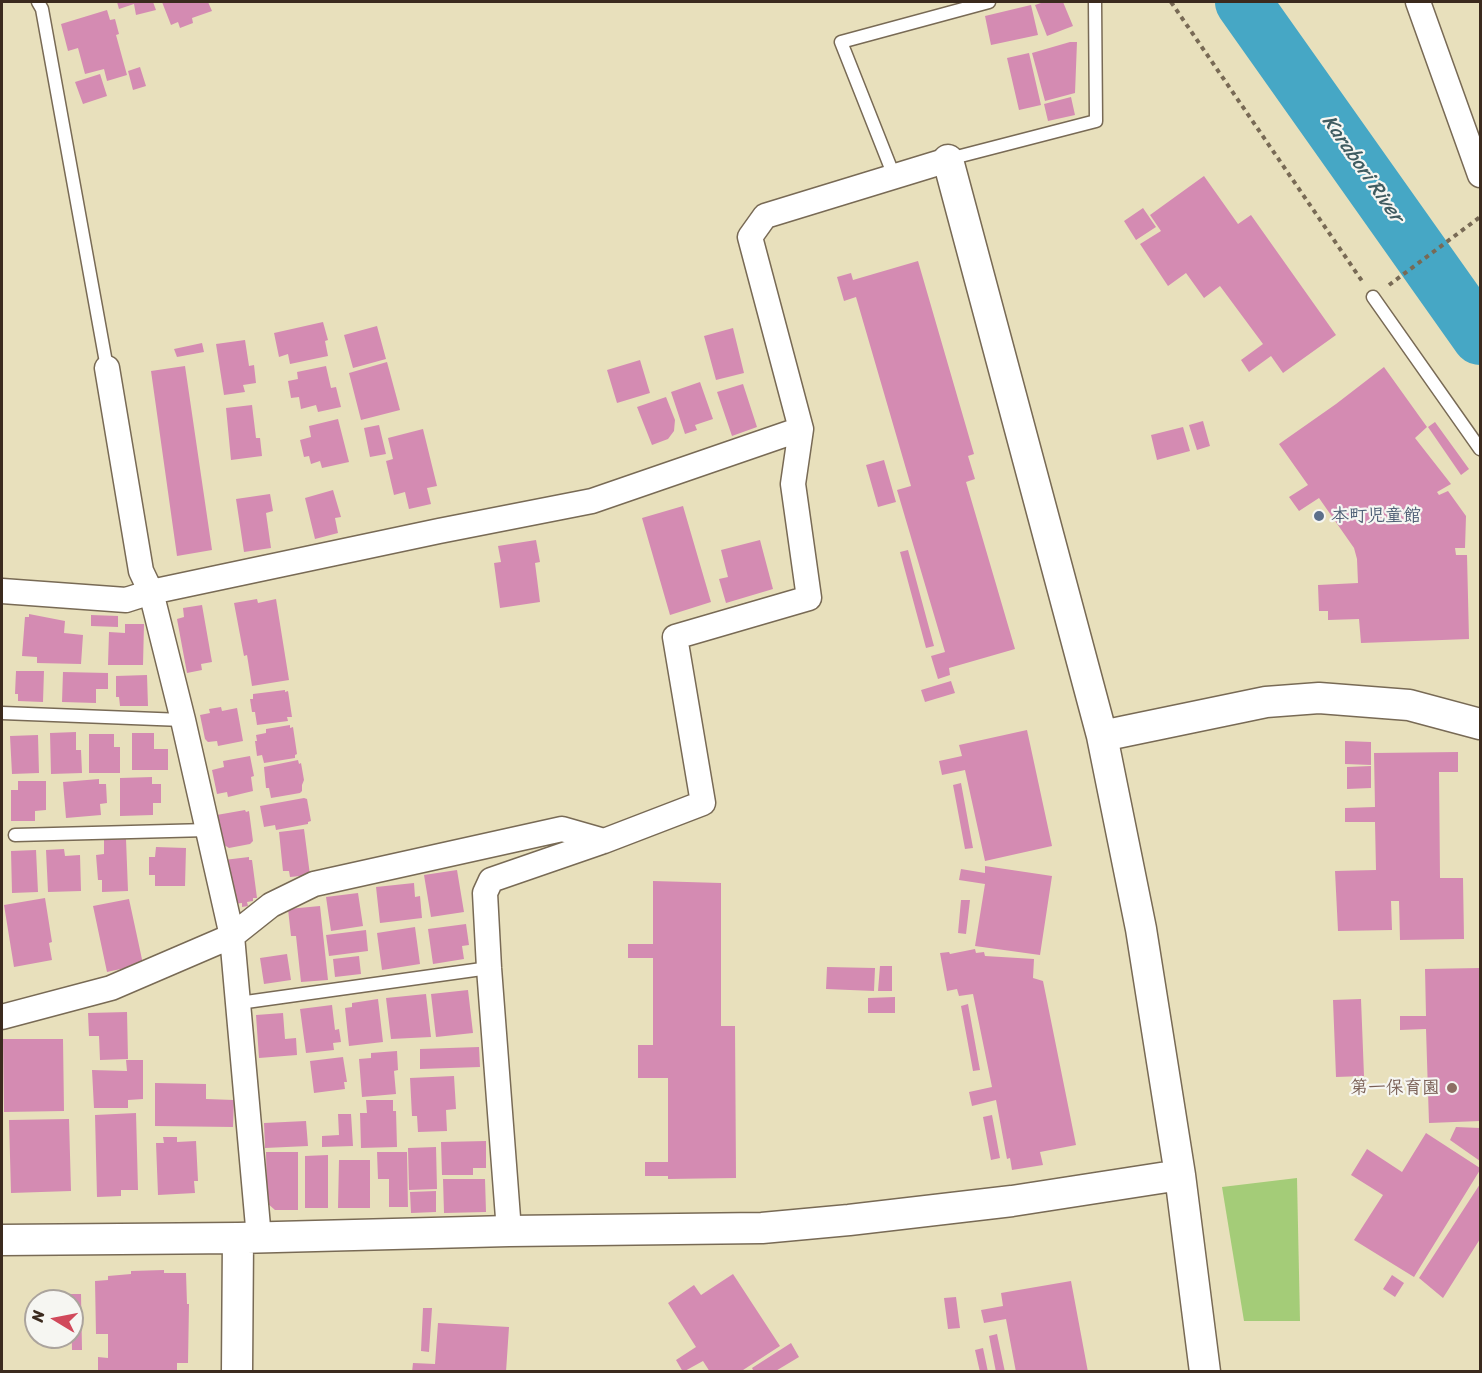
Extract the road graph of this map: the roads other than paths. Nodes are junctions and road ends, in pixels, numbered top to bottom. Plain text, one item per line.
1 (38, 2) edge
2 (989, 2) edge
3 (1095, 2) edge
4 (1418, 2) edge
5 (948, 159) junction
6 (1480, 175) edge
7 (894, 176) junction
8 (1373, 297) road end
9 (107, 368) joint
10 (801, 429) junction
11 (1480, 449) edge
12 (2, 591) edge
13 (151, 592) junction
14 (2, 713) edge
15 (183, 720) junction
16 (1480, 724) edge
17 (1102, 736) junction
18 (208, 830) junction
19 (15, 836) dead end
20 (604, 841) junction
21 (232, 936) junction
22 (489, 968) junction
23 (239, 1002) junction
24 (2, 1017) edge
25 (1180, 1175) junction
26 (509, 1231) junction
27 (248, 1238) junction
28 (2, 1240) edge
29 (237, 1371) edge
30 (1205, 1371) edge

1 - 9 lane
2 - 7 lane
3 - 5 lane
4 - 6 street
5 - 7 street
5 - 17 street
7 - 10 street
8 - 11 lane
9 - 13 street
10 - 13 street
10 - 20 street
12 - 13 street
13 - 15 street
14 - 15 lane
15 - 18 street
16 - 17 street
17 - 25 street
18 - 19 lane
18 - 21 street
20 - 21 street
20 - 22 street
21 - 23 street
21 - 24 street
22 - 23 lane
22 - 26 street
23 - 27 street
25 - 26 street
25 - 30 street
26 - 27 street
27 - 28 street
27 - 29 street

